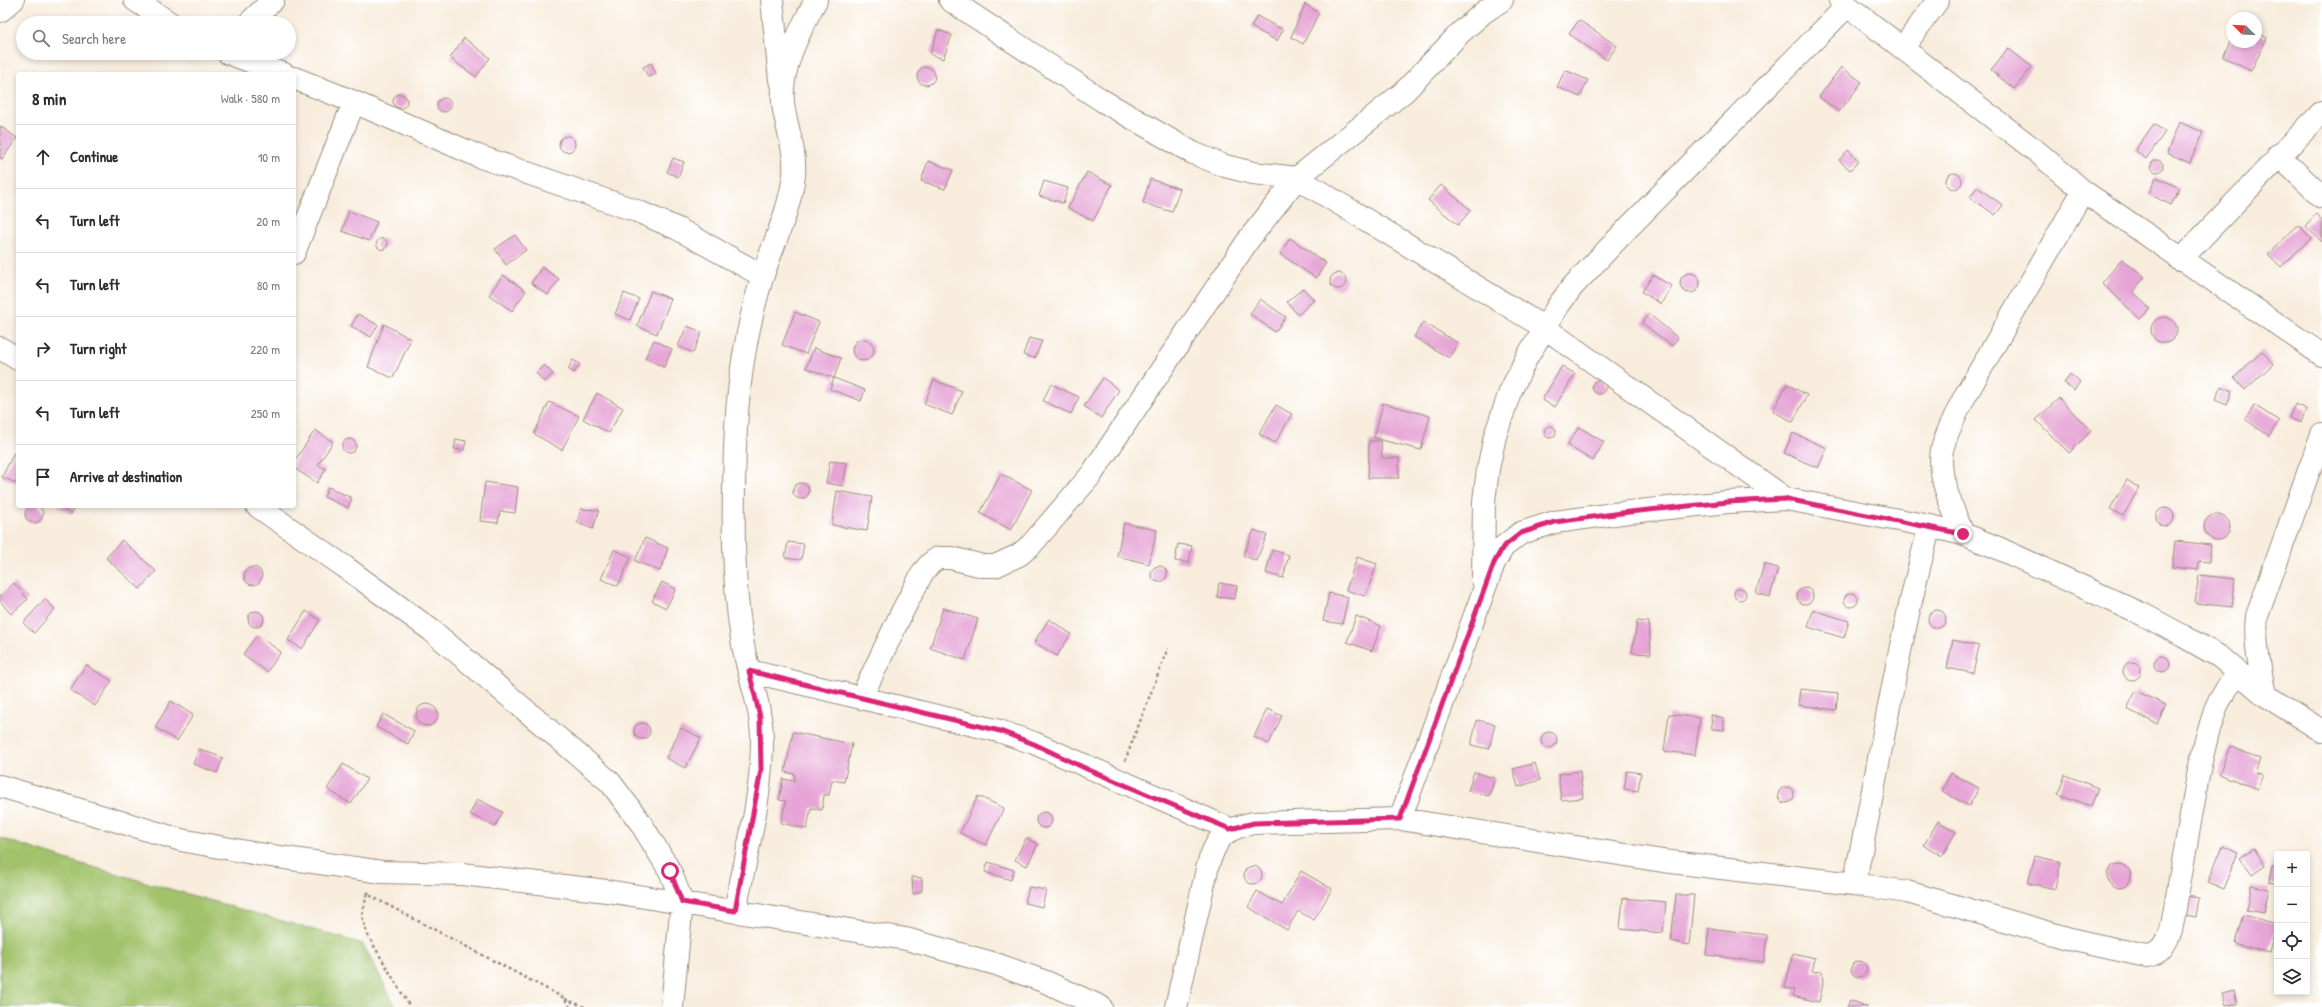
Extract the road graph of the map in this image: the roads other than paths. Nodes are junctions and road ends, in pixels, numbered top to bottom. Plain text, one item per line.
1 (13, 0) edge
2 (135, 0) edge
3 (273, 0) edge
4 (772, 0) edge
5 (816, 0) edge
6 (950, 0) edge
7 (1502, 0) edge
8 (1938, 0) edge
9 (1843, 3) edge
10 (0, 11) edge
11 (159, 16) edge
12 (256, 16) edge
13 (1903, 48) junction
14 (247, 60) edge
15 (279, 72) edge
16 (296, 79) edge
17 (782, 94) junction
18 (354, 102) junction
19 (2322, 112) edge
20 (2278, 155) junction
21 (1297, 178) junction
22 (2083, 191) junction
23 (2322, 197) edge
24 (296, 248) edge
25 (2180, 260) junction
26 (763, 276) junction
27 (1545, 328) junction
28 (0, 348) edge
29 (2322, 355) edge
30 (16, 358) edge
31 (2322, 434) edge
32 (1786, 499) junction
33 (260, 508) edge
34 (1930, 526) junction
35 (1963, 534) junction
36 (1482, 594) junction
37 (749, 671) junction
38 (2237, 671) junction
39 (2265, 695) junction
40 (862, 698) junction
41 (2322, 731) edge
42 (0, 786) edge
43 (1400, 819) junction
44 (1230, 829) junction
45 (1854, 884) junction
46 (682, 902) junction
47 (735, 911) junction
48 (672, 1007) edge
49 (1101, 1007) edge
50 (1176, 1007) edge

1 - 10 street
2 - 11 street
3 - 12 street
4 - 17 street
5 - 17 street
6 - 21 street
7 - 21 street
8 - 13 street
9 - 13 street
9 - 27 street
13 - 22 street
14 - 15 street
16 - 18 street
17 - 26 street
18 - 24 street
18 - 26 street
19 - 20 street
20 - 23 street
20 - 25 street
21 - 27 street
21 - 40 street
22 - 25 street
22 - 35 street
25 - 29 street
26 - 37 street
27 - 32 street
27 - 36 street
28 - 30 street
31 - 39 street
32 - 34 street
32 - 36 street
33 - 46 street
34 - 35 street
34 - 45 street
35 - 38 street
36 - 43 street
37 - 40 street
37 - 47 street
38 - 39 street
38 - 45 street
39 - 41 street
40 - 44 street
42 - 46 street
43 - 44 street
43 - 45 street
44 - 50 street
46 - 47 street
46 - 48 street
47 - 49 street

